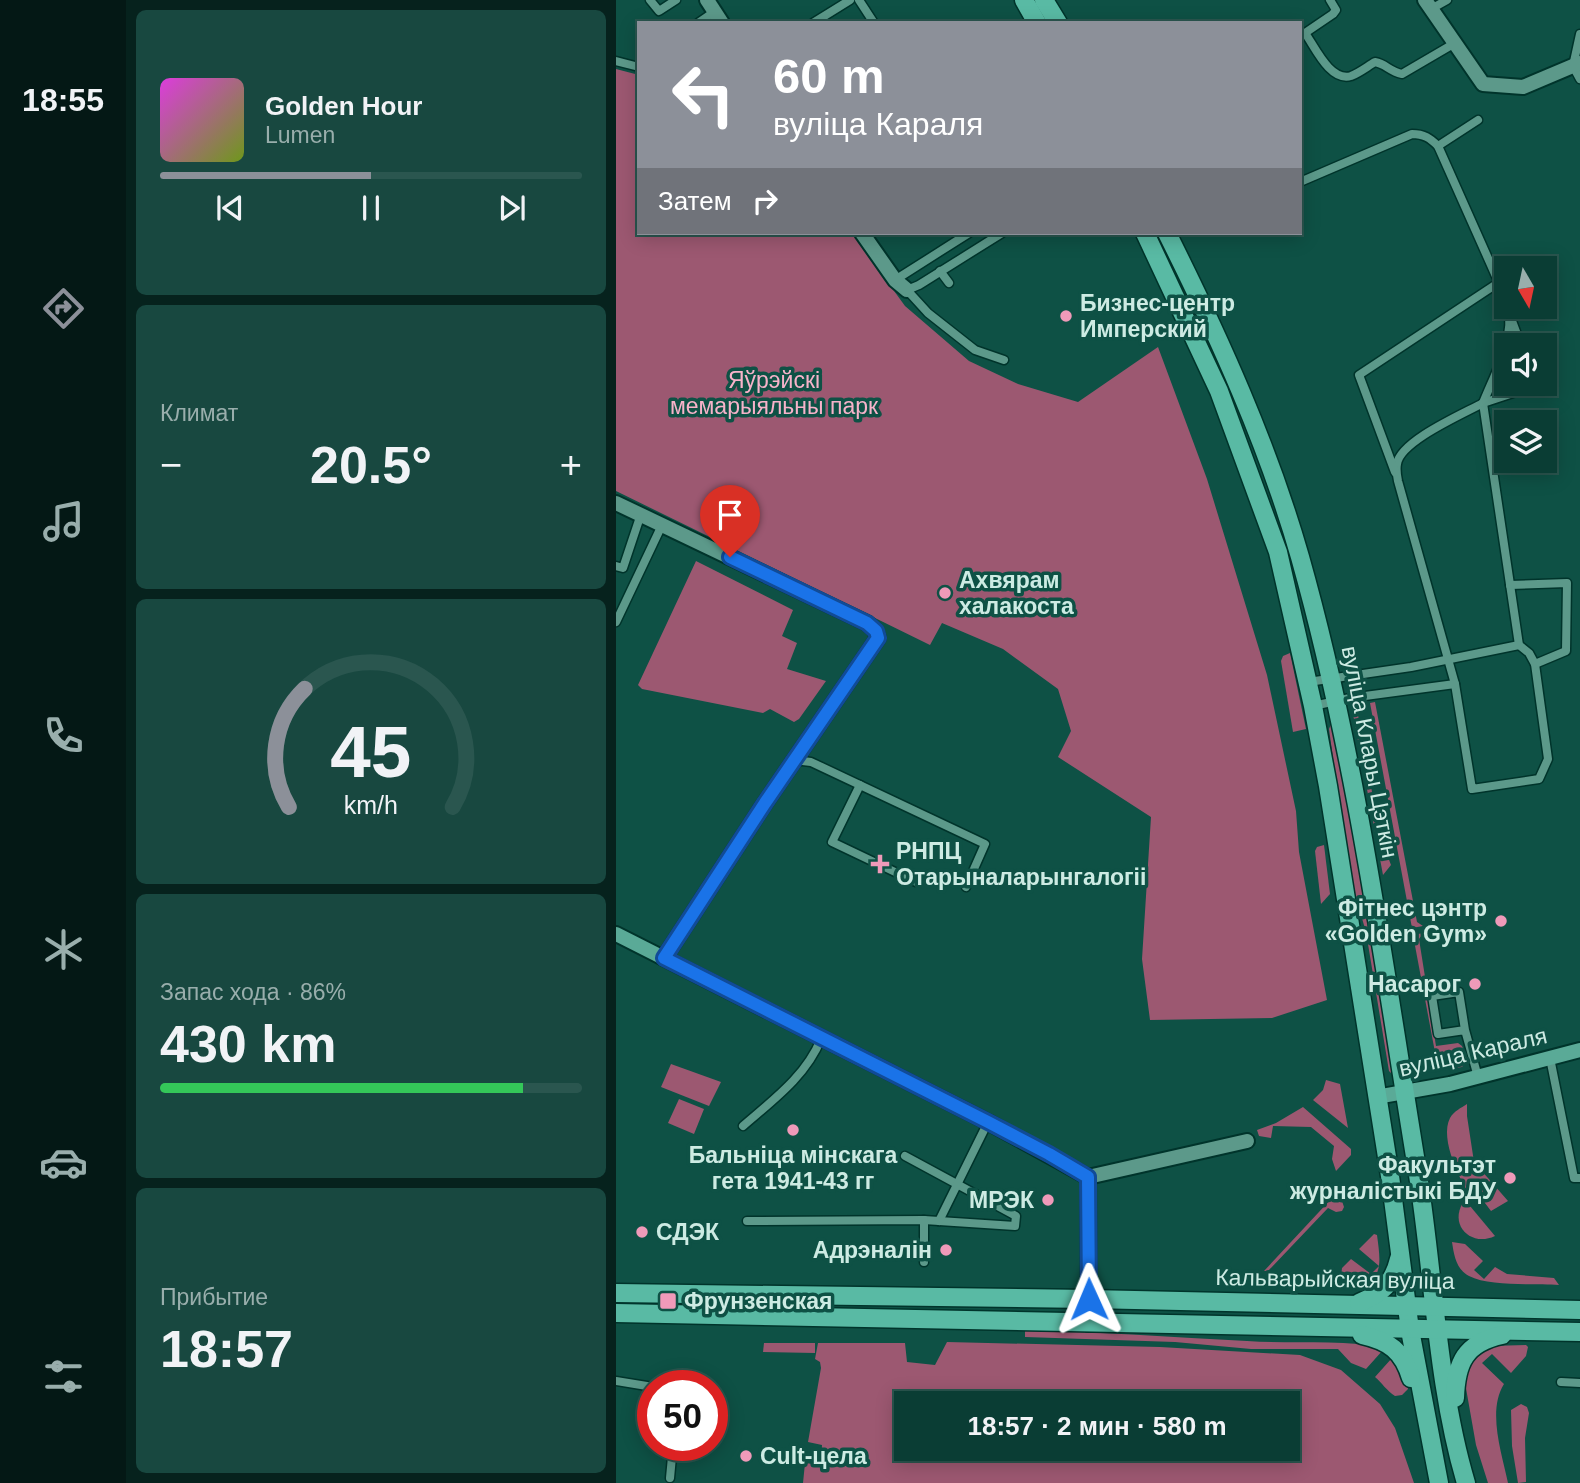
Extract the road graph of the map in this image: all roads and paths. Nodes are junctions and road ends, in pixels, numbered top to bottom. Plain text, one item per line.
1 (650, 0) edge
2 (676, 0) edge
3 (830, 0) edge
4 (850, 0) edge
5 (859, 0) edge
6 (1024, 0) edge
7 (1044, 0) edge
8 (1330, 0) edge
9 (1447, 0) edge
10 (1428, 5) edge
11 (836, 9) junction
12 (816, 21) edge
13 (873, 21) edge
14 (1036, 21) edge
15 (1057, 21) edge
16 (1303, 34) edge
17 (1580, 34) edge
18 (1455, 43) junction
19 (616, 61) edge
20 (637, 66) edge
21 (1578, 69) edge
22 (1478, 120) dead end
23 (1438, 146) junction
24 (1302, 181) edge
25 (863, 235) edge
26 (966, 235) edge
27 (999, 235) edge
28 (1146, 235) edge
29 (1169, 235) edge
30 (940, 271) junction
31 (1494, 272) edge
32 (895, 280) junction
33 (948, 283) dead end
34 (1494, 286) edge
35 (907, 290) junction
36 (1510, 319) edge
37 (1004, 359) dead end
38 (1504, 396) edge
39 (1483, 403) junction
40 (1398, 481) junction
41 (616, 503) edge
42 (641, 514) junction
43 (662, 525) junction
44 (616, 566) edge
45 (1510, 585) junction
46 (616, 622) edge
47 (1519, 645) junction
48 (1449, 658) junction
49 (1535, 664) junction
50 (1332, 677) junction
51 (1308, 682) junction
52 (1455, 684) junction
53 (1336, 702) junction
54 (1313, 706) junction
55 (794, 760) junction
56 (860, 785) junction
57 (916, 882) dead end
58 (966, 887) dead end
59 (617, 939) edge
60 (664, 958) junction
61 (1465, 1030) junction
62 (821, 1039) junction
63 (1580, 1050) edge
64 (1550, 1058) junction
65 (1478, 1077) junction
66 (1403, 1091) junction
67 (1376, 1097) junction
68 (988, 1122) junction
69 (743, 1126) dead end
70 (1247, 1141) dead end
71 (905, 1156) dead end
72 (1088, 1177) junction
73 (1580, 1178) edge
74 (956, 1184) junction
75 (924, 1220) junction
76 (747, 1221) dead end
77 (939, 1221) junction
78 (1400, 1256) junction
79 (924, 1262) dead end
80 (616, 1293) edge
81 (1089, 1299) junction
82 (1358, 1304) junction
83 (1436, 1306) junction
84 (1406, 1307) junction
85 (1580, 1310) edge
86 (616, 1313) edge
87 (1090, 1324) junction
88 (1335, 1329) junction
89 (1410, 1330) junction
90 (1438, 1331) junction
91 (1522, 1331) junction
92 (1580, 1332) edge
93 (616, 1381) edge
94 (1561, 1382) dead end
95 (1580, 1383) edge
96 (637, 1384) edge
97 (1428, 1434) junction
98 (1454, 1436) junction
99 (672, 1461) edge
100 (670, 1478) dead end
101 (1439, 1483) edge
102 (1466, 1483) edge

1 - 2 lane
3 - 11 lane
4 - 11 lane
5 - 13 lane
6 - 14 main road
7 - 15 main road
8 - 16 lane
9 - 10 lane
10 - 18 street
11 - 12 lane
16 - 18 lane
17 - 21 lane
18 - 21 street
19 - 20 lane
22 - 23 lane
23 - 24 lane
23 - 31 lane
25 - 32 street
26 - 32 lane
27 - 30 lane
28 - 51 main road, вуліца Клары Цэткін
29 - 50 main road, вуліца Клары Цэткін
30 - 33 lane
30 - 35 lane
32 - 35 street
34 - 40 lane
35 - 37 lane
36 - 39 lane
38 - 39 lane
39 - 40 lane
39 - 45 lane
40 - 48 lane
41 - 42 street
42 - 43 street
42 - 44 lane
43 - 46 lane
43 - 55 street
45 - 47 lane
45 - 49 lane
47 - 48 lane
47 - 49 lane
48 - 50 lane
48 - 52 lane
49 - 52 lane
50 - 51 lane
50 - 53 main road, вуліца Клары Цэткін
51 - 54 main road, вуліца Клары Цэткін
52 - 53 lane
53 - 54 lane
53 - 66 main road, вуліца Клары Цэткін
54 - 67 main road, вуліца Клары Цэткін
55 - 56 lane
55 - 60 street
56 - 57 lane
56 - 58 lane
59 - 60 main road
60 - 62 main road
61 - 61 lane
61 - 65 lane
62 - 68 main road
62 - 69 lane
63 - 64 main road, вуліца Караля
64 - 65 main road, вуліца Караля
64 - 73 lane
65 - 66 main road, вуліца Караля
66 - 67 main road, вуліца Караля
66 - 83 main road, вуліца Клары Цэткін
67 - 78 main road, вуліца Клары Цэткін
68 - 72 main road
68 - 74 lane
70 - 72 street
71 - 74 lane
72 - 81 main road
74 - 77 lane
74 - 77 lane
75 - 76 lane
75 - 77 lane
75 - 79 lane
78 - 82 main road
78 - 84 main road, вуліца Клары Цэткін
80 - 81 main road, Кальварыйская вуліца
81 - 82 main road, Кальварыйская вуліца
81 - 87 main road
82 - 84 main road, Кальварыйская вуліца
83 - 84 main road, Кальварыйская вуліца
83 - 85 main road, Кальварыйская вуліца
83 - 90 main road, вуліца Клары Цэткін
84 - 89 main road, вуліца Клары Цэткін
86 - 87 main road
87 - 88 main road
88 - 89 main road
88 - 97 main road
89 - 90 main road
89 - 97 main road, вуліца Клары Цэткін
90 - 91 main road
90 - 98 main road, вуліца Клары Цэткін
91 - 92 main road
91 - 98 main road
93 - 96 lane
94 - 95 lane
97 - 101 main road
98 - 102 main road
99 - 100 lane

